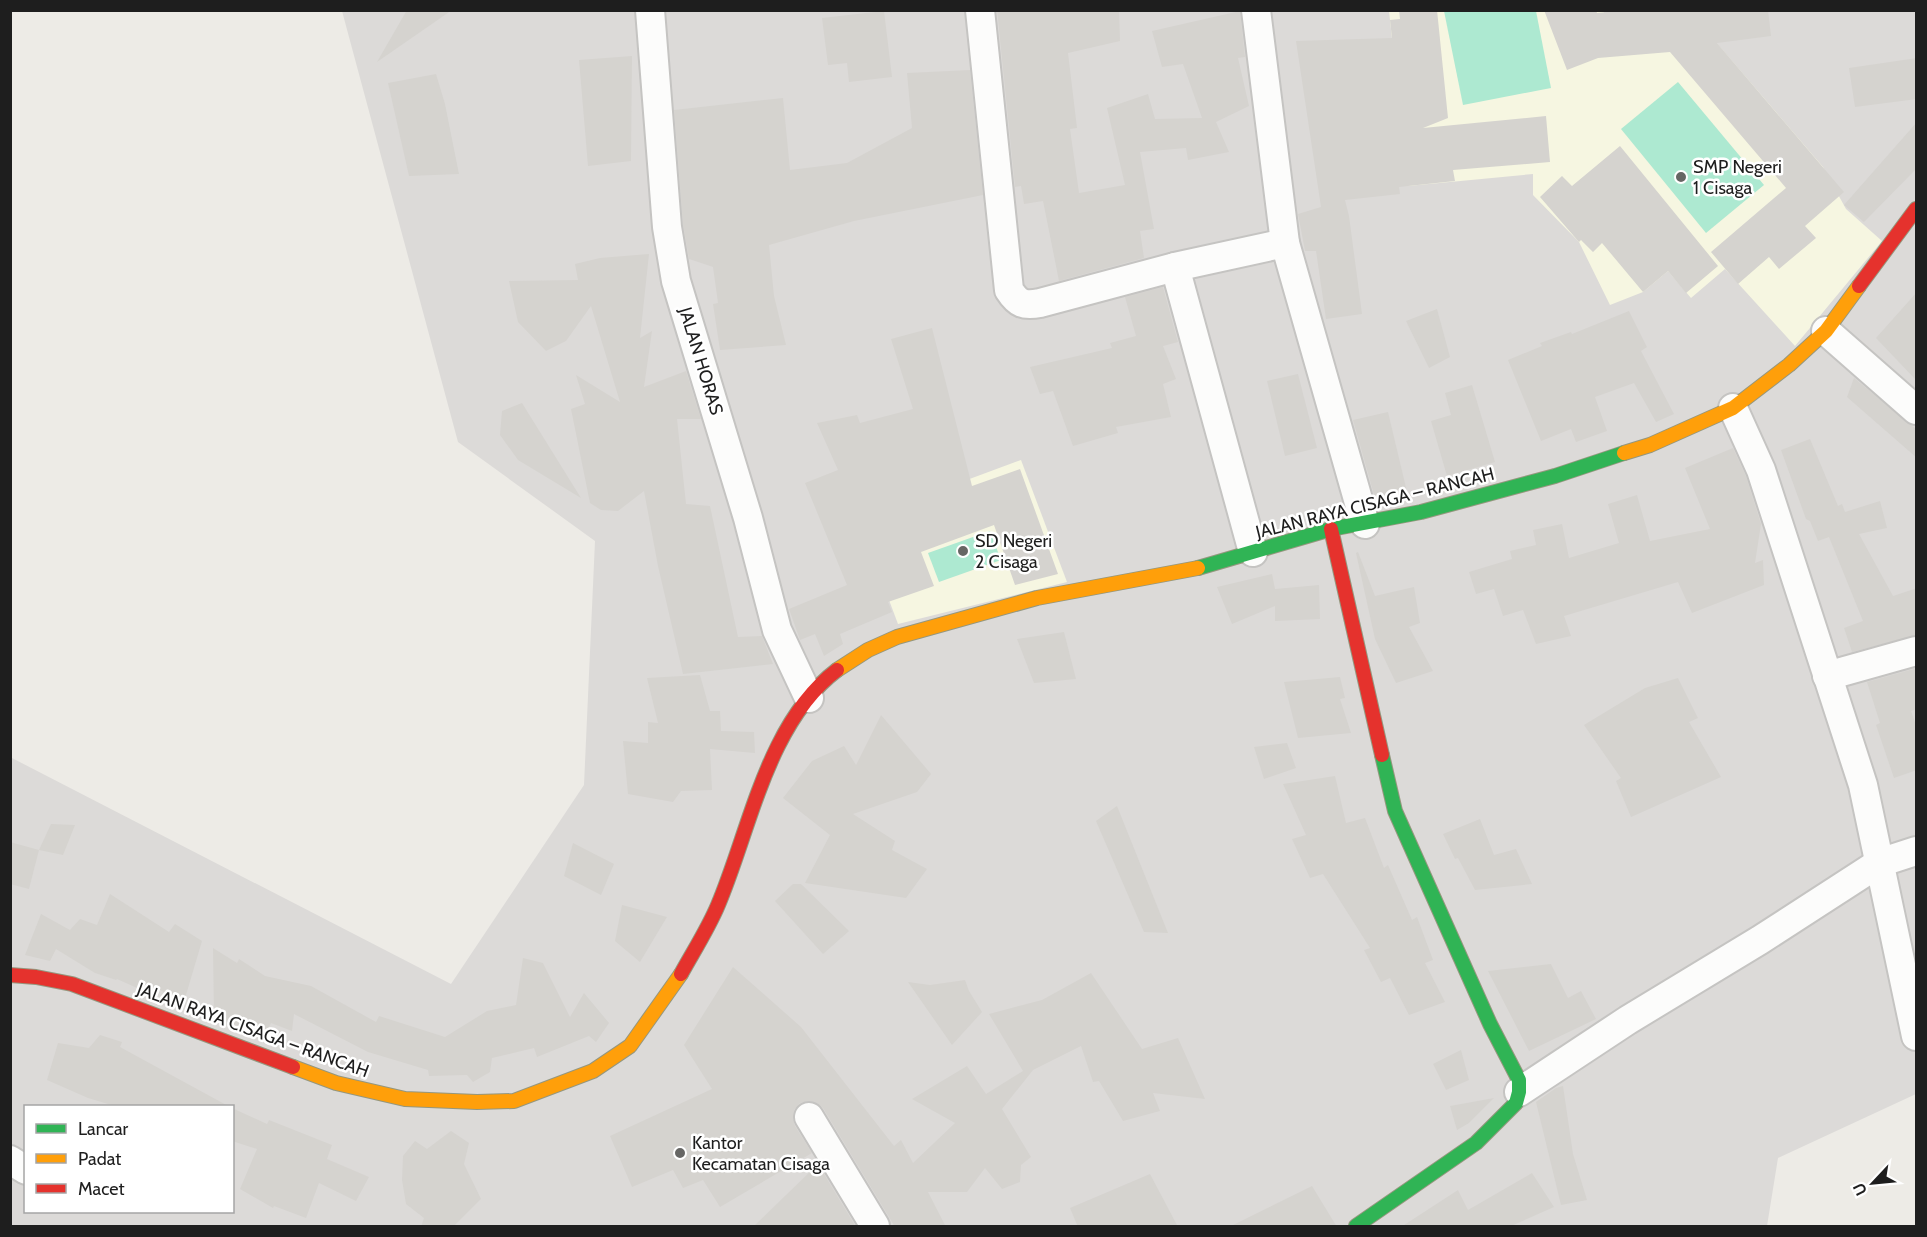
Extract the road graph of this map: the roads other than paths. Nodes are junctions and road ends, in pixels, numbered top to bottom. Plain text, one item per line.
1 (650, 10) edge
2 (980, 10) edge
3 (1256, 10) edge
4 (1917, 209) edge
5 (1285, 243) junction
6 (1175, 267) junction
7 (1826, 331) junction
8 (1733, 408) junction
9 (1917, 410) edge
10 (1365, 524) junction
11 (1331, 529) junction
12 (1253, 552) junction
13 (1917, 651) edge
14 (1827, 676) junction
15 (809, 698) junction
16 (1917, 850) edge
17 (1879, 863) junction
18 (10, 975) edge
19 (1917, 1036) edge
20 (1519, 1092) junction
21 (809, 1117) dead end
22 (10, 1160) edge
23 (24, 1169) edge
24 (875, 1227) edge
25 (1356, 1227) edge

1 - 15 street, JALAN HORAS
2 - 6 street
3 - 5 street
4 - 7 main road, JALAN RAYA CISAGA – RANCAH
5 - 6 street
5 - 10 street
6 - 12 street
7 - 8 main road, JALAN RAYA CISAGA – RANCAH
7 - 9 street
8 - 10 main road, JALAN RAYA CISAGA – RANCAH
8 - 14 street
10 - 11 main road, JALAN RAYA CISAGA – RANCAH
11 - 12 main road, JALAN RAYA CISAGA – RANCAH
11 - 20 main road
12 - 15 main road, JALAN RAYA CISAGA – RANCAH
13 - 14 street
14 - 17 street
15 - 18 main road, JALAN RAYA CISAGA – RANCAH
16 - 17 street
17 - 19 street
17 - 20 street
20 - 25 main road
21 - 24 street
22 - 23 street

